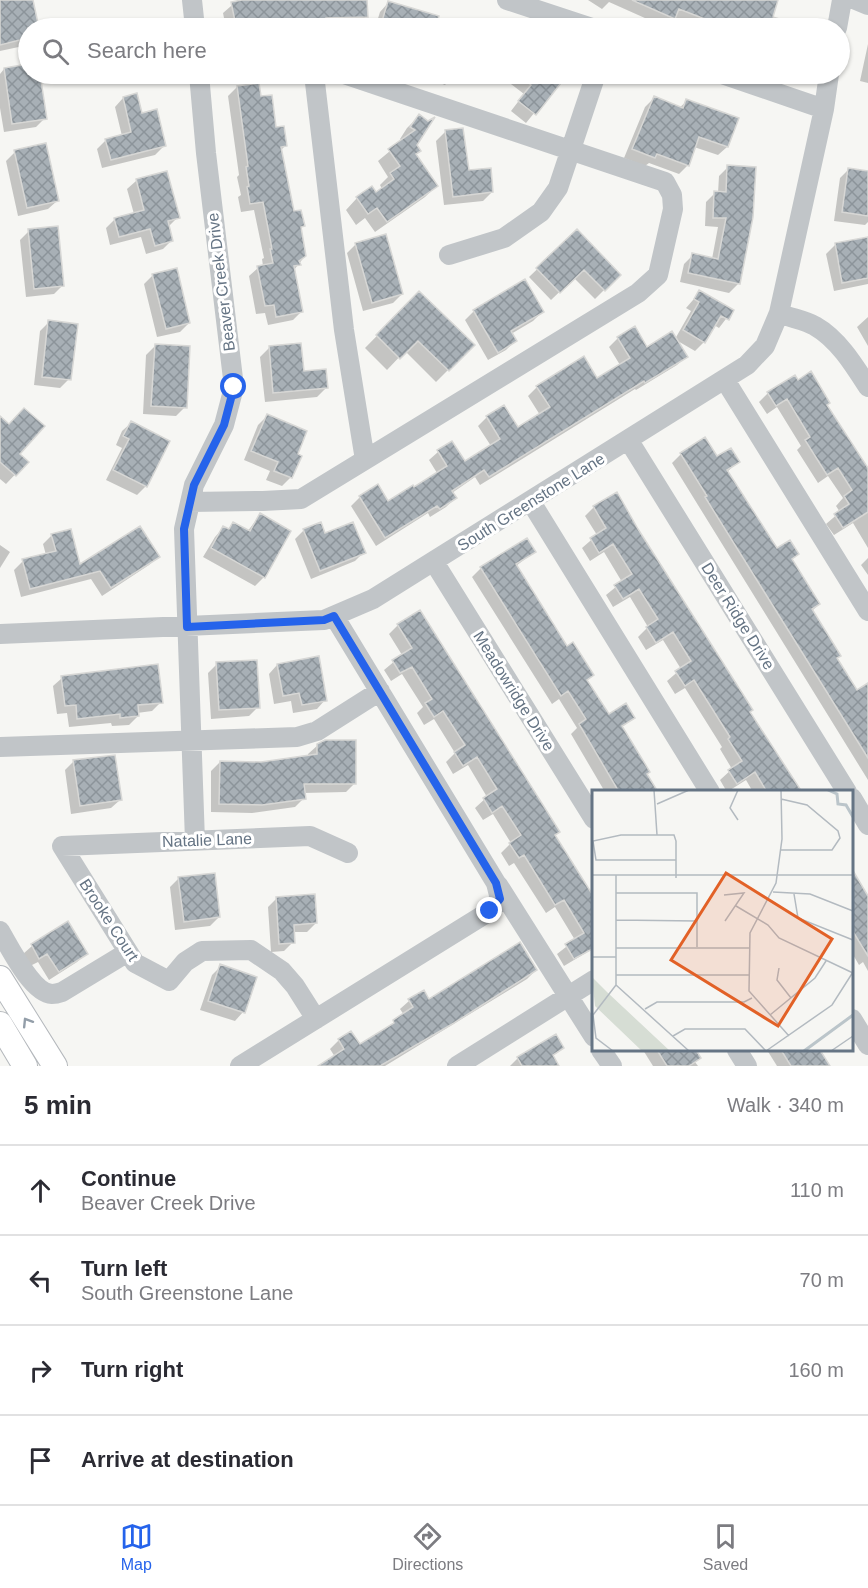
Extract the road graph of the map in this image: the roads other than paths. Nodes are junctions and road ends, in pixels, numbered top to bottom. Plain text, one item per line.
1 (192, 0) edge
2 (507, 0) edge
3 (842, 0) edge
4 (856, 0) edge
5 (868, 5) edge
6 (194, 18) edge
7 (562, 18) edge
8 (839, 18) edge
9 (200, 84) edge
10 (315, 84) edge
11 (374, 84) edge
12 (593, 84) edge
13 (751, 84) edge
14 (828, 84) edge
15 (824, 109) junction
16 (570, 150) junction
17 (449, 255) dead end
18 (779, 313) junction
19 (725, 380) junction
20 (868, 387) edge
21 (629, 441) junction
22 (365, 460) junction
23 (190, 502) junction
24 (531, 502) junction
25 (434, 562) junction
26 (868, 611) edge
27 (334, 616) junction
28 (187, 627) junction
29 (0, 634) edge
30 (380, 691) junction
31 (191, 740) junction
32 (0, 747) edge
33 (710, 790) edge
34 (846, 790) edge
35 (853, 800) edge
36 (592, 816) edge
37 (868, 825) edge
38 (195, 841) junction
39 (62, 846) joint
40 (348, 853) dead end
41 (496, 883) junction
42 (0, 932) edge
43 (128, 952) junction
44 (0, 978) edge
45 (592, 981) edge
46 (568, 996) junction
47 (315, 1020) junction
48 (853, 1021) edge
49 (0, 1024) edge
50 (592, 1034) edge
51 (868, 1045) edge
52 (602, 1051) edge
53 (738, 1051) edge
54 (478, 1061) edge
55 (25, 1066) edge
56 (55, 1066) edge
57 (240, 1066) edge
58 (457, 1066) edge
59 (612, 1066) edge
60 (747, 1066) edge

1 - 6 street
2 - 7 street
3 - 8 street
4 - 5 street
9 - 23 street, Beaver Creek Drive
10 - 22 street
11 - 16 street
12 - 16 street
13 - 15 street
14 - 15 street, South Greenstone Lane
15 - 18 street, South Greenstone Lane
16 - 17 street
16 - 22 street
18 - 19 street, South Greenstone Lane
18 - 20 street
19 - 21 street, South Greenstone Lane
19 - 26 street
21 - 24 street, South Greenstone Lane
21 - 34 street, Deer Ridge Drive
22 - 23 street
23 - 28 street, Beaver Creek Drive
24 - 25 street, South Greenstone Lane
24 - 33 street
25 - 27 street, South Greenstone Lane
25 - 36 street, Meadowridge Drive
27 - 28 street, South Greenstone Lane
27 - 30 street
28 - 29 street, South Greenstone Lane
28 - 31 street, Beaver Creek Drive
30 - 31 street
30 - 41 street
31 - 32 street
31 - 38 street, Beaver Creek Drive
35 - 37 street
38 - 39 street, Natalie Lane
38 - 40 street, Natalie Lane
39 - 43 street, Brooke Court
41 - 46 street
41 - 47 street
42 - 43 street
43 - 47 street, Brooke Court
56 -> 44 main road
45 - 46 street
46 - 50 street
46 - 54 street
47 - 57 street
48 - 51 street
49 - 55 main road
52 - 59 street
53 - 60 street
54 - 58 street

